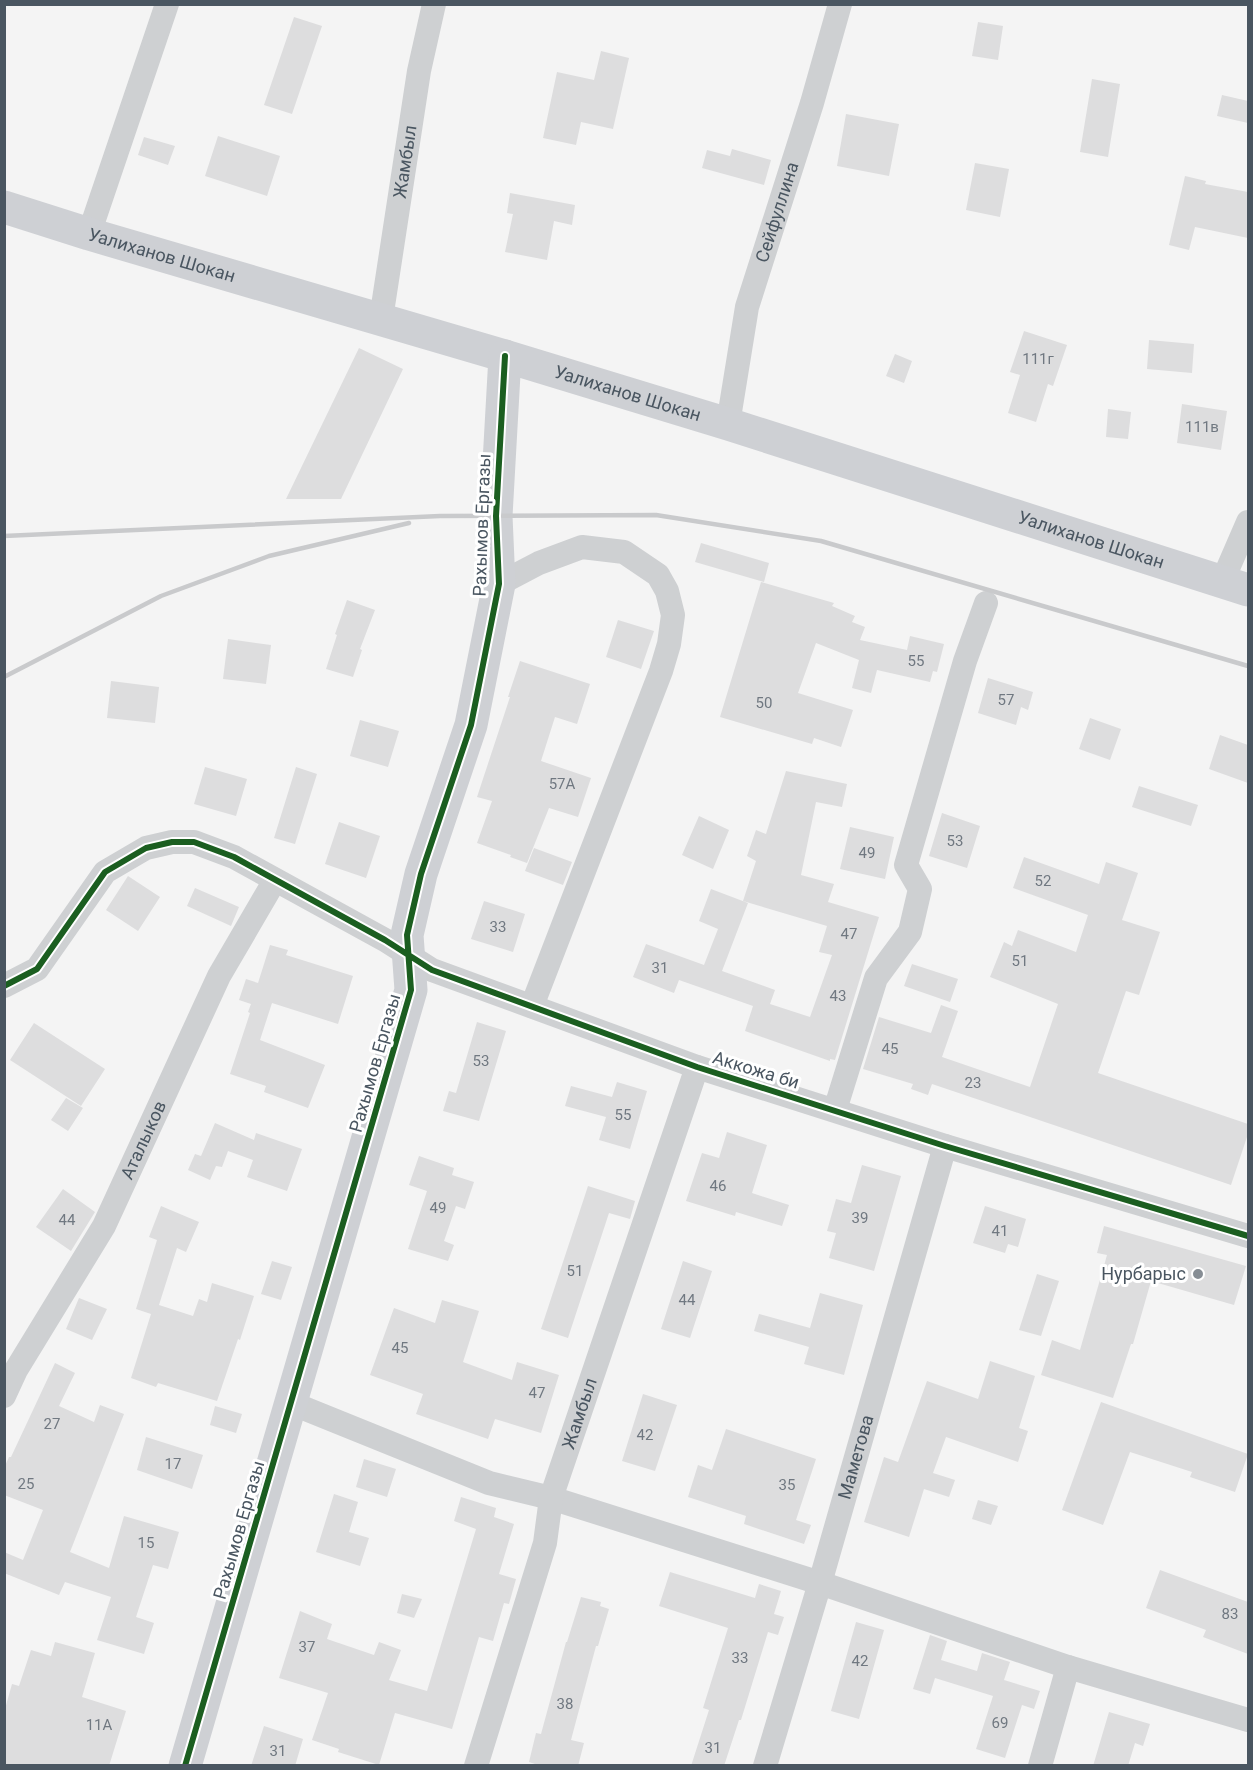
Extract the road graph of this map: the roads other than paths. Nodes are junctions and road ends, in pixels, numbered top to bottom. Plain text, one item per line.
1 (167, 4) edge
2 (434, 4) edge
3 (840, 4) edge
4 (4, 207) edge
5 (89, 234) junction
6 (381, 320) junction
7 (505, 357) junction
8 (728, 424) junction
9 (1248, 522) edge
10 (499, 584) junction
11 (1235, 586) edge
12 (986, 603) dead end
13 (275, 880) junction
14 (409, 956) junction
15 (4, 986) edge
16 (532, 1006) junction
17 (697, 1067) junction
18 (836, 1110) junction
19 (945, 1146) junction
20 (1248, 1236) edge
21 (4, 1396) edge
22 (291, 1404) junction
23 (551, 1498) junction
24 (820, 1582) junction
25 (1068, 1667) junction
26 (1248, 1720) edge
27 (185, 1766) edge
28 (476, 1766) edge
29 (765, 1766) edge
30 (1040, 1766) edge

1 - 5 street
2 - 6 street, Жамбыл
3 - 8 street, Сейфуллина
4 - 5 street, Уалиханов Шокан
5 - 6 street, Уалиханов Шокан
6 - 7 street, Уалиханов Шокан
7 - 8 street, Уалиханов Шокан
7 - 10 street, Рахымов Ергазы
8 - 11 street, Уалиханов Шокан
9 - 11 street
10 - 14 street, Рахымов Ергазы
10 - 16 street
12 - 18 street
13 - 14 street, Аккожа би
13 - 15 street, Аккожа би
13 - 21 street, Аталыков
14 - 16 street, Аккожа би
14 - 22 street, Рахымов Ергазы
16 - 17 street, Аккожа би
17 - 18 street, Аккожа би
17 - 23 street, Жамбыл
18 - 19 street, Аккожа би
19 - 20 street, Аккожа би
19 - 24 street, Маметова
22 - 23 street
22 - 27 street, Рахымов Ергазы
23 - 24 street
23 - 28 street, Жамбыл
24 - 25 street
24 - 29 street, Маметова
25 - 26 street
25 - 30 street

